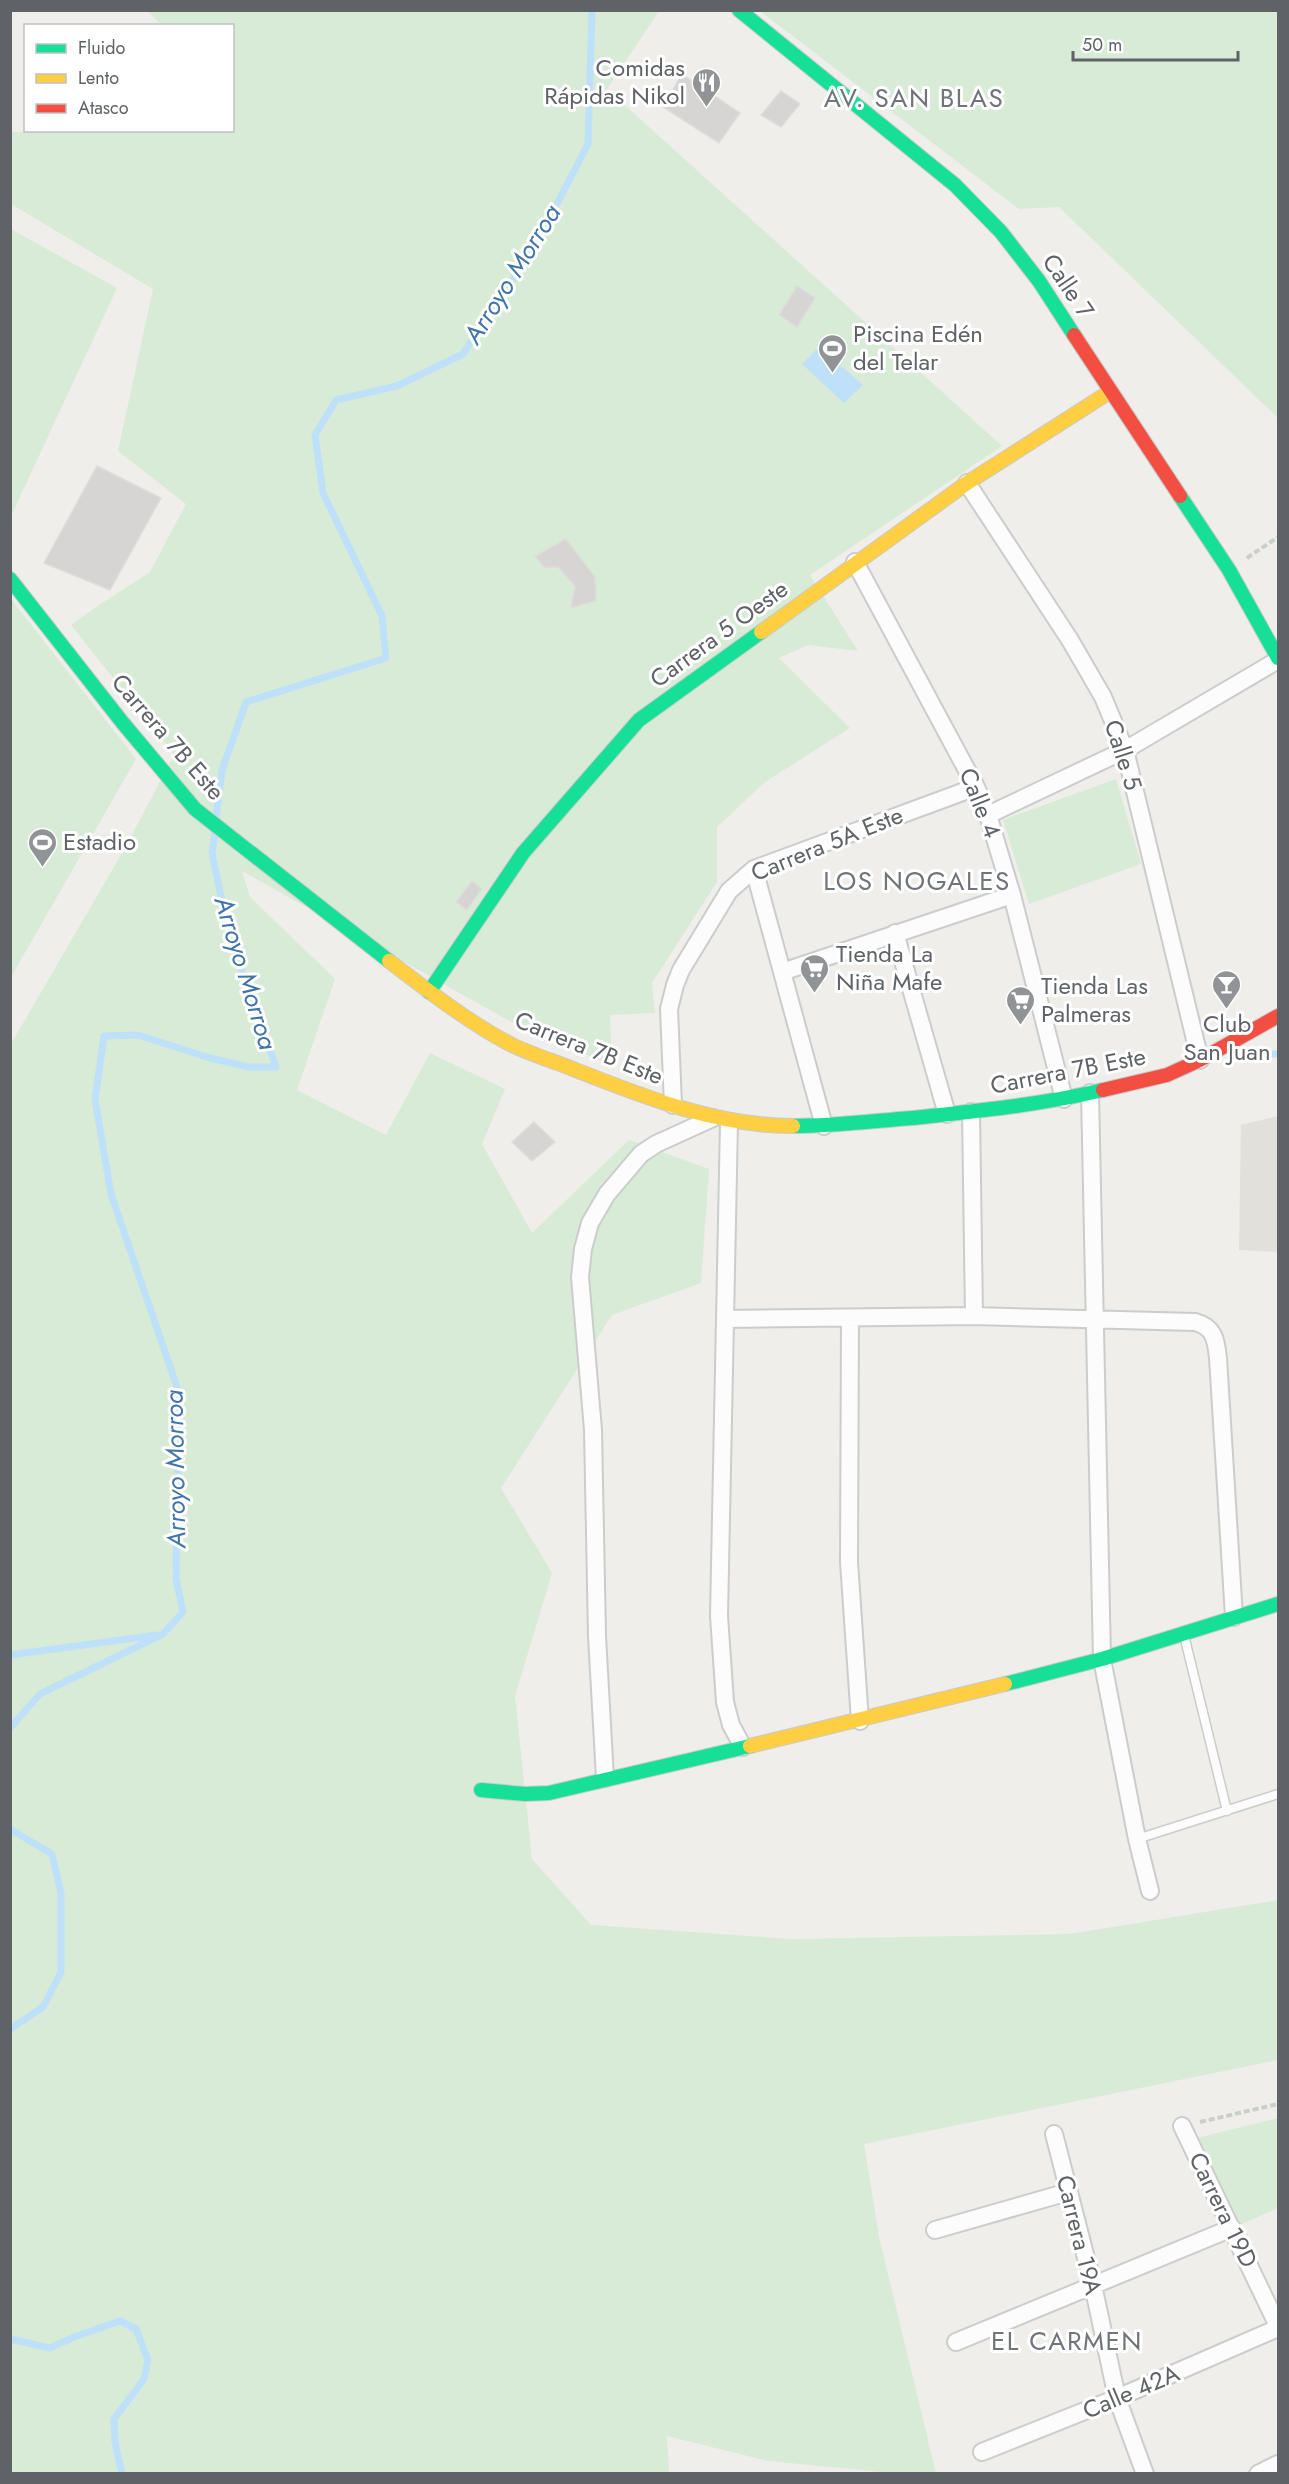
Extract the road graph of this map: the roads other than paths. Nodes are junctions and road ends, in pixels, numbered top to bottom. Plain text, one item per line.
1 (739, 10) edge
2 (1111, 391) junction
3 (967, 483) junction
4 (855, 562) junction
5 (10, 579) edge
6 (1278, 659) edge
7 (1125, 750) junction
8 (976, 787) junction
9 (988, 815) junction
10 (754, 869) junction
11 (1012, 895) junction
12 (895, 933) junction
13 (782, 972) junction
14 (429, 992) junction
15 (1278, 1016) edge
16 (1200, 1060) junction
17 (1089, 1093) junction
18 (1064, 1099) junction
19 (674, 1105) junction
20 (971, 1112) junction
21 (947, 1114) junction
22 (721, 1120) junction
23 (824, 1126) junction
24 (974, 1316) junction
25 (850, 1318) junction
26 (725, 1319) junction
27 (1093, 1320) junction
28 (1278, 1604) edge
29 (1234, 1617) junction
30 (1184, 1635) junction
31 (1102, 1659) junction
32 (860, 1721) junction
33 (743, 1747) junction
34 (605, 1778) junction
35 (481, 1790) dead end
36 (1278, 1794) edge
37 (1227, 1811) junction
38 (1137, 1839) junction
39 (1150, 1891) dead end
40 (1182, 2126) road end
41 (1054, 2134) dead end
42 (1068, 2192) junction
43 (1232, 2228) junction
44 (935, 2230) dead end
45 (1093, 2285) junction
46 (1278, 2327) edge
47 (956, 2342) dead end
48 (1117, 2398) junction
49 (982, 2452) dead end
50 (1278, 2464) edge
51 (1145, 2474) edge
52 (1258, 2474) edge

1 - 2 street, Calle 7
2 - 3 street, Carrera 5 Oeste
2 - 6 street, Calle 7
3 - 4 street, Carrera 5 Oeste
3 - 7 street, Calle 5
4 - 8 street, Calle 4
4 - 14 street, Carrera 5 Oeste
5 - 14 street, Carrera 7B Este
6 - 7 street
7 - 9 street
7 - 16 street, Calle 5
8 - 9 street, Calle 4
8 - 10 street, Carrera 5A Este
9 - 11 street, Calle 4
10 - 13 street
10 - 19 street, Carrera 5A Este
11 - 12 street
11 - 18 street, Calle 4
12 - 13 street
12 - 21 street
13 - 23 street
14 - 19 street, Carrera 7B Este
15 - 16 street, Carrera 7B Este
16 - 17 street, Carrera 7B Este
17 - 18 street, Carrera 7B Este
17 - 27 street
18 - 20 street, Carrera 7B Este
19 - 22 street, Carrera 7B Este
20 - 21 street, Carrera 7B Este
20 - 24 street
21 - 23 street, Carrera 7B Este
22 - 23 street, Carrera 7B Este
22 - 26 street
22 - 34 street
24 - 25 street
24 - 27 street
25 - 26 street
25 - 32 street
26 - 33 street
27 - 29 street
27 - 31 street
28 - 29 street
29 - 30 street
30 - 31 street
30 - 37 lane
31 - 32 street
31 - 38 street
32 - 33 street
33 - 34 street
34 - 35 street
36 - 37 lane
37 - 38 lane
38 - 39 street
40 - 43 street, Carrera 19D
41 - 42 street, Carrera 19A
42 - 44 street
42 - 45 street, Carrera 19A
43 - 45 street
43 - 46 street, Carrera 19D
45 - 47 street
45 - 48 street, Carrera 19A
46 - 48 street, Calle 42A
48 - 49 street, Calle 42A
48 - 51 street, Carrera 19A
50 - 52 street

